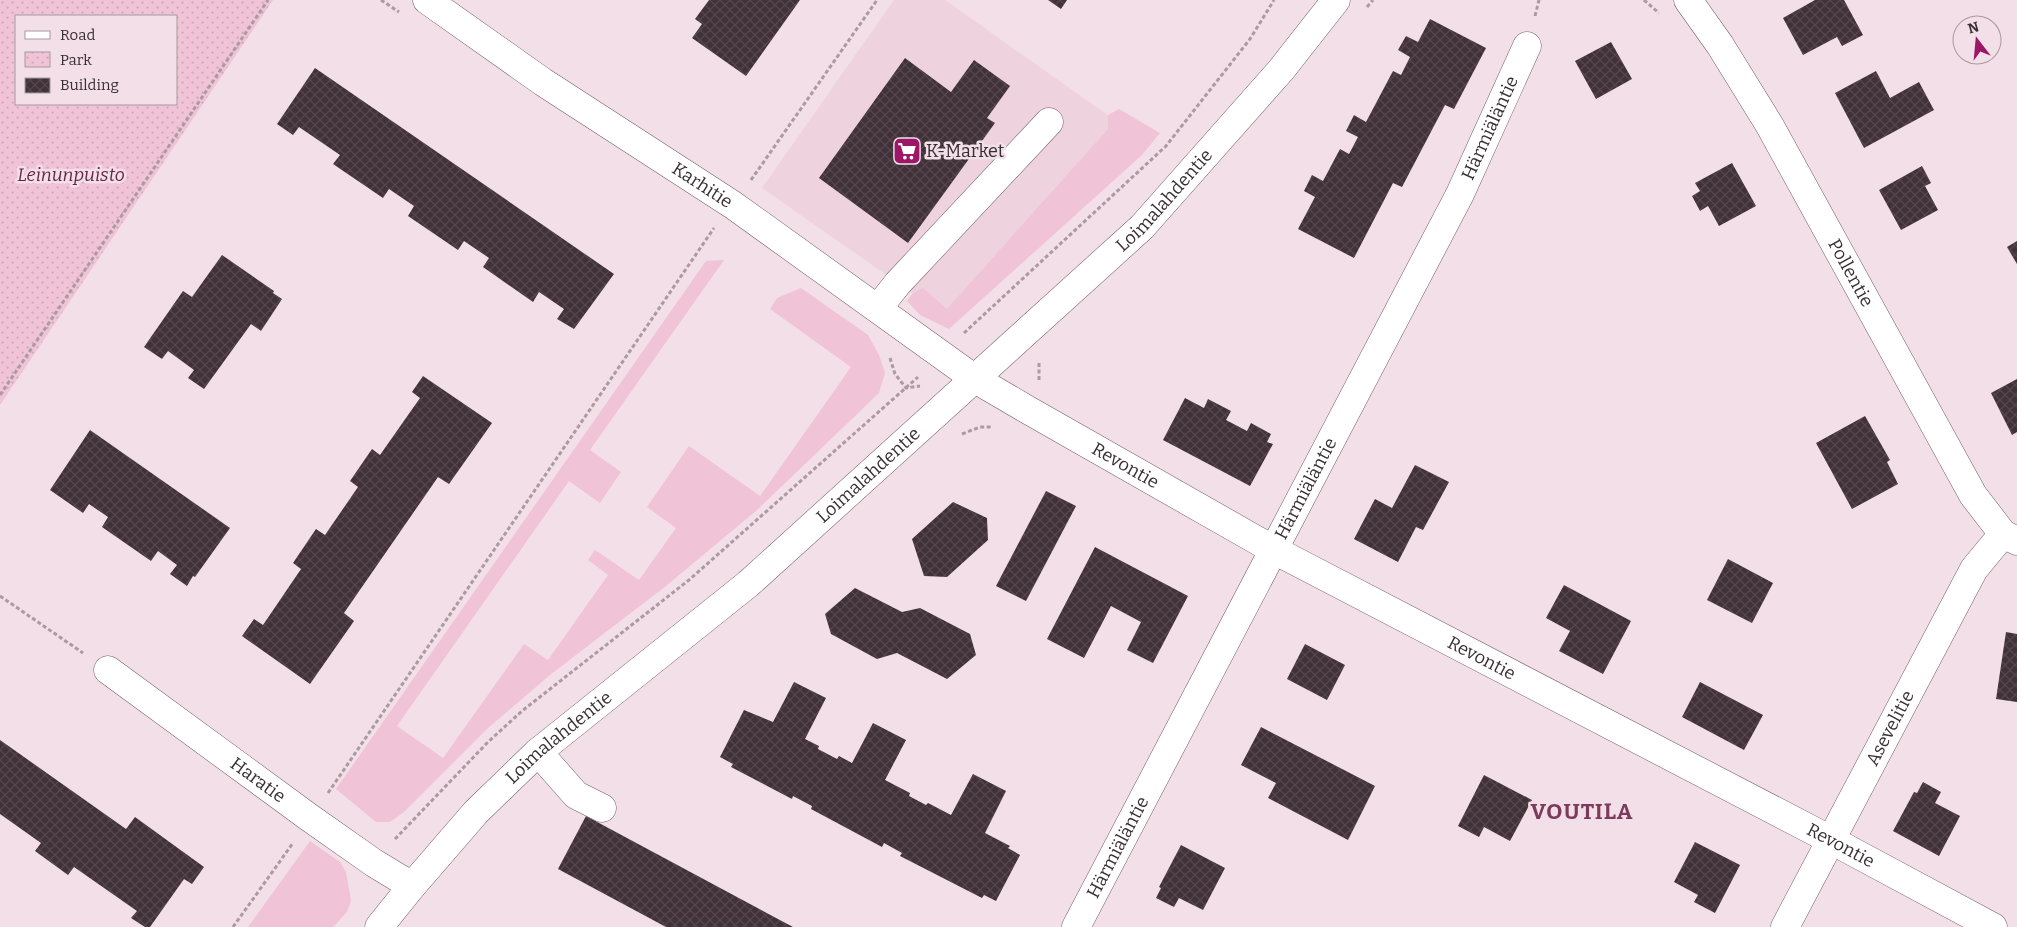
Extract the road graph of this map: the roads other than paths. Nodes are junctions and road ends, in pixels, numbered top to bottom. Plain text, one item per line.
1 (427, 0) edge
2 (1336, 0) edge
3 (1688, 0) edge
4 (1527, 46) dead end
5 (1049, 122) dead end
6 (878, 308) junction
7 (975, 379) junction
8 (2010, 537) edge
9 (1274, 550) junction
10 (108, 670) road end
11 (538, 752) junction
12 (602, 808) dead end
13 (1831, 840) junction
14 (412, 886) junction
15 (379, 927) edge
16 (1076, 927) edge
17 (1785, 927) edge
18 (1994, 927) edge

1 - 6 street, Karhitie
2 - 7 street, Loimalahdentie
3 - 8 street, Pollentie
4 - 9 street, Härmiäläntie
5 - 6 street
6 - 7 street, Karhitie
7 - 9 street, Revontie
7 - 11 street, Loimalahdentie
8 - 13 street, Asevelitie
9 - 13 street, Revontie
9 - 16 street, Härmiäläntie
10 - 14 street, Haratie
11 - 12 street
11 - 14 street, Loimalahdentie
13 - 17 street, Asevelitie
13 - 18 street, Revontie
14 - 15 street, Loimalahdentie

